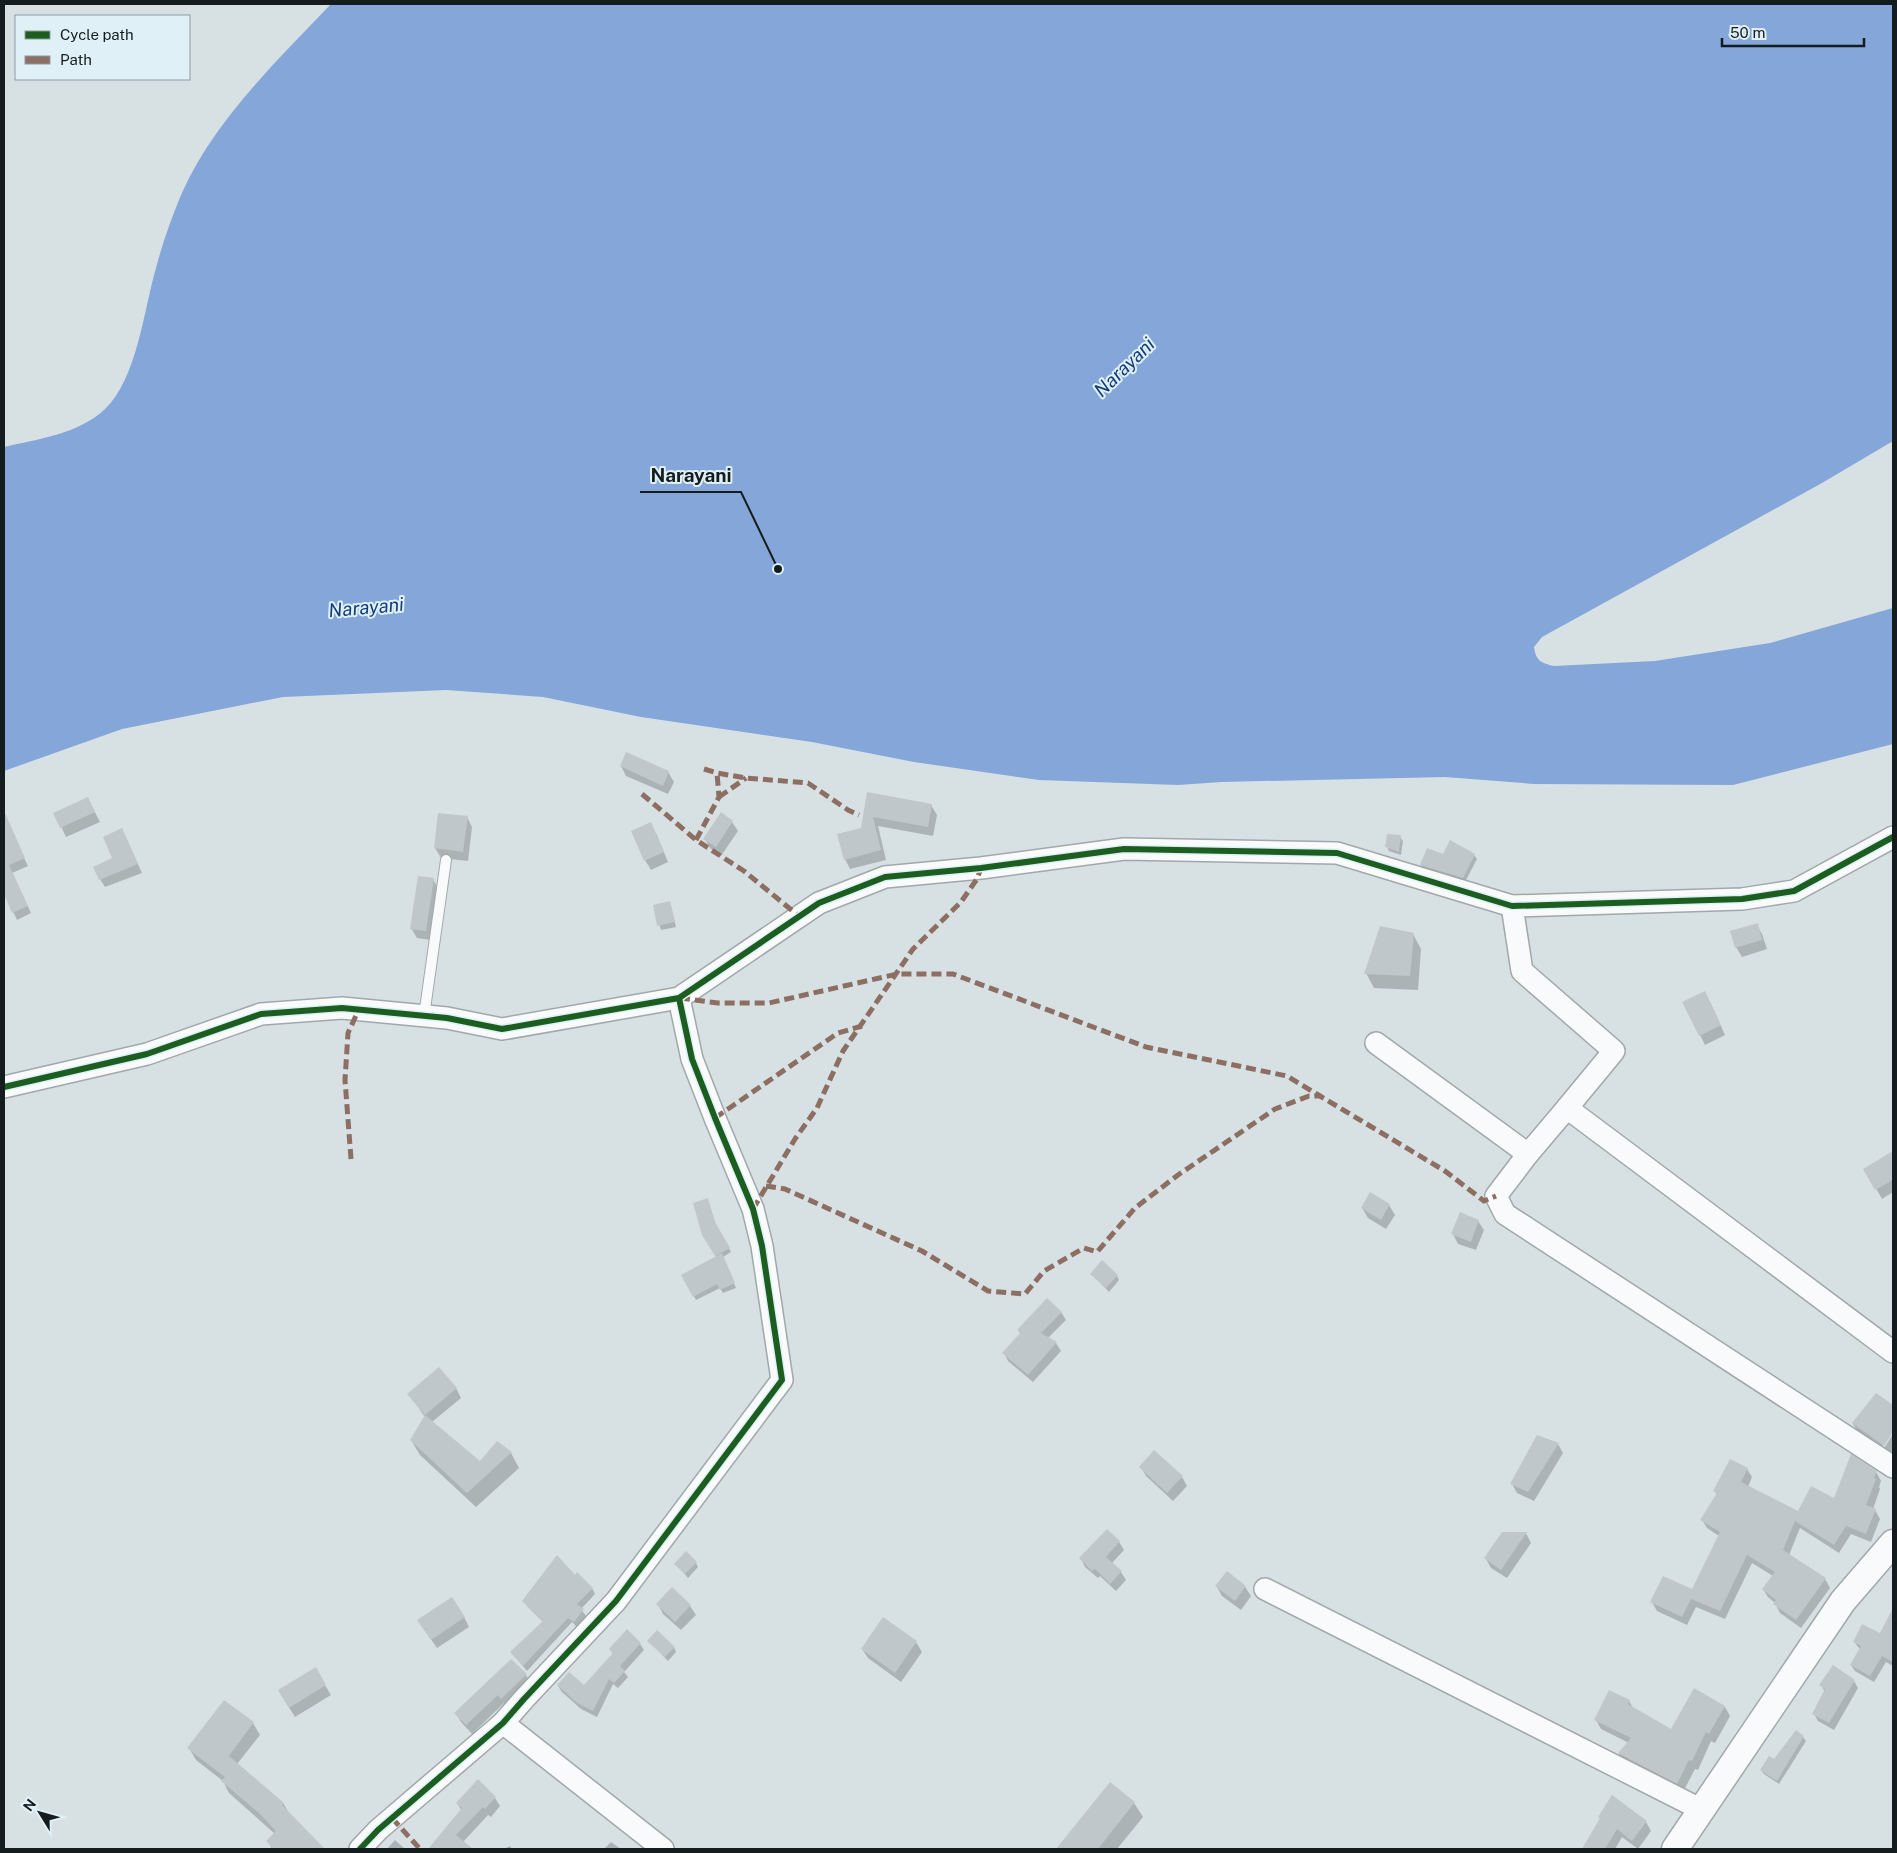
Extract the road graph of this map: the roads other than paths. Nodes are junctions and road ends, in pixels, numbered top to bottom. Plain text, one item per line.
1 (1893, 837) edge
2 (446, 860) dead end
3 (1512, 906) junction
4 (678, 998) junction
5 (424, 1016) junction
6 (1376, 1043) dead end
7 (4, 1087) edge
8 (1567, 1108) junction
9 (1528, 1154) junction
10 (1893, 1352) edge
11 (1893, 1467) edge
12 (1893, 1543) edge
13 (1265, 1589) dead end
14 (503, 1723) junction
15 (1702, 1810) junction
16 (360, 1849) edge
17 (663, 1849) edge
18 (1675, 1849) edge

1 - 3 street
2 - 5 lane
3 - 4 street
3 - 8 street
4 - 5 street
4 - 14 street
5 - 7 street
6 - 9 street
8 - 9 street
8 - 10 street
9 - 11 street
12 - 15 street
13 - 15 street
14 - 16 street
14 - 17 street
15 - 18 street

